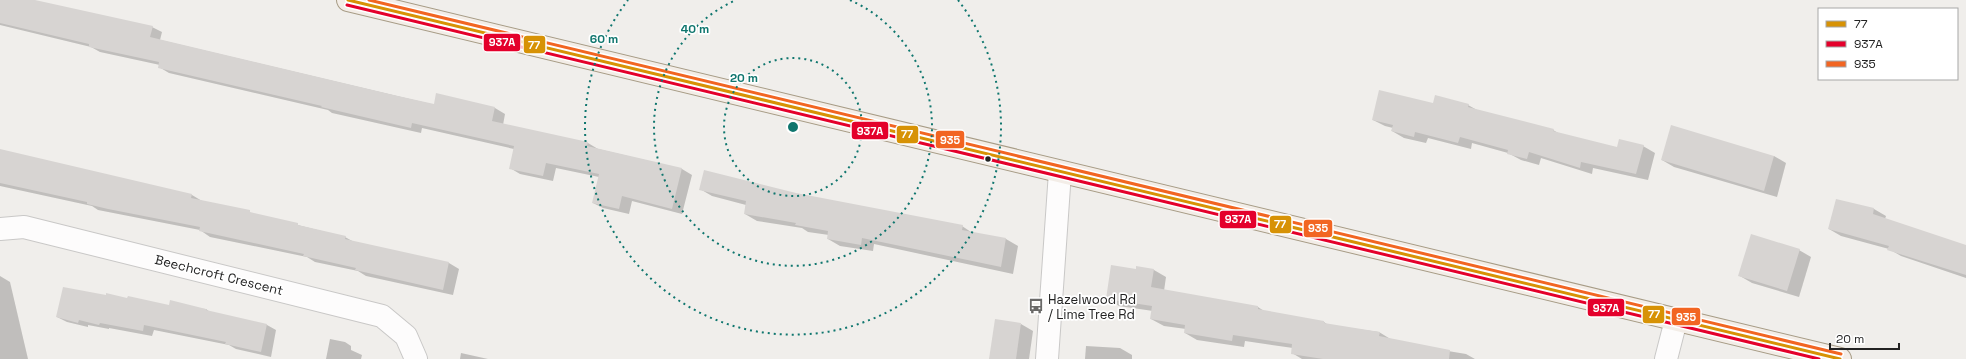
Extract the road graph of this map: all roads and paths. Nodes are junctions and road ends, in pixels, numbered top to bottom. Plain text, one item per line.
1 (348, 0) edge
2 (1060, 172) junction
3 (0, 228) edge
4 (1676, 320) junction
5 (416, 359) edge
6 (1047, 359) edge
7 (1666, 359) edge
8 (1840, 359) edge

1 - 2 main road
2 - 4 main road
2 - 6 street
3 - 5 street, Beechcroft Crescent
4 - 7 street
4 - 8 main road

